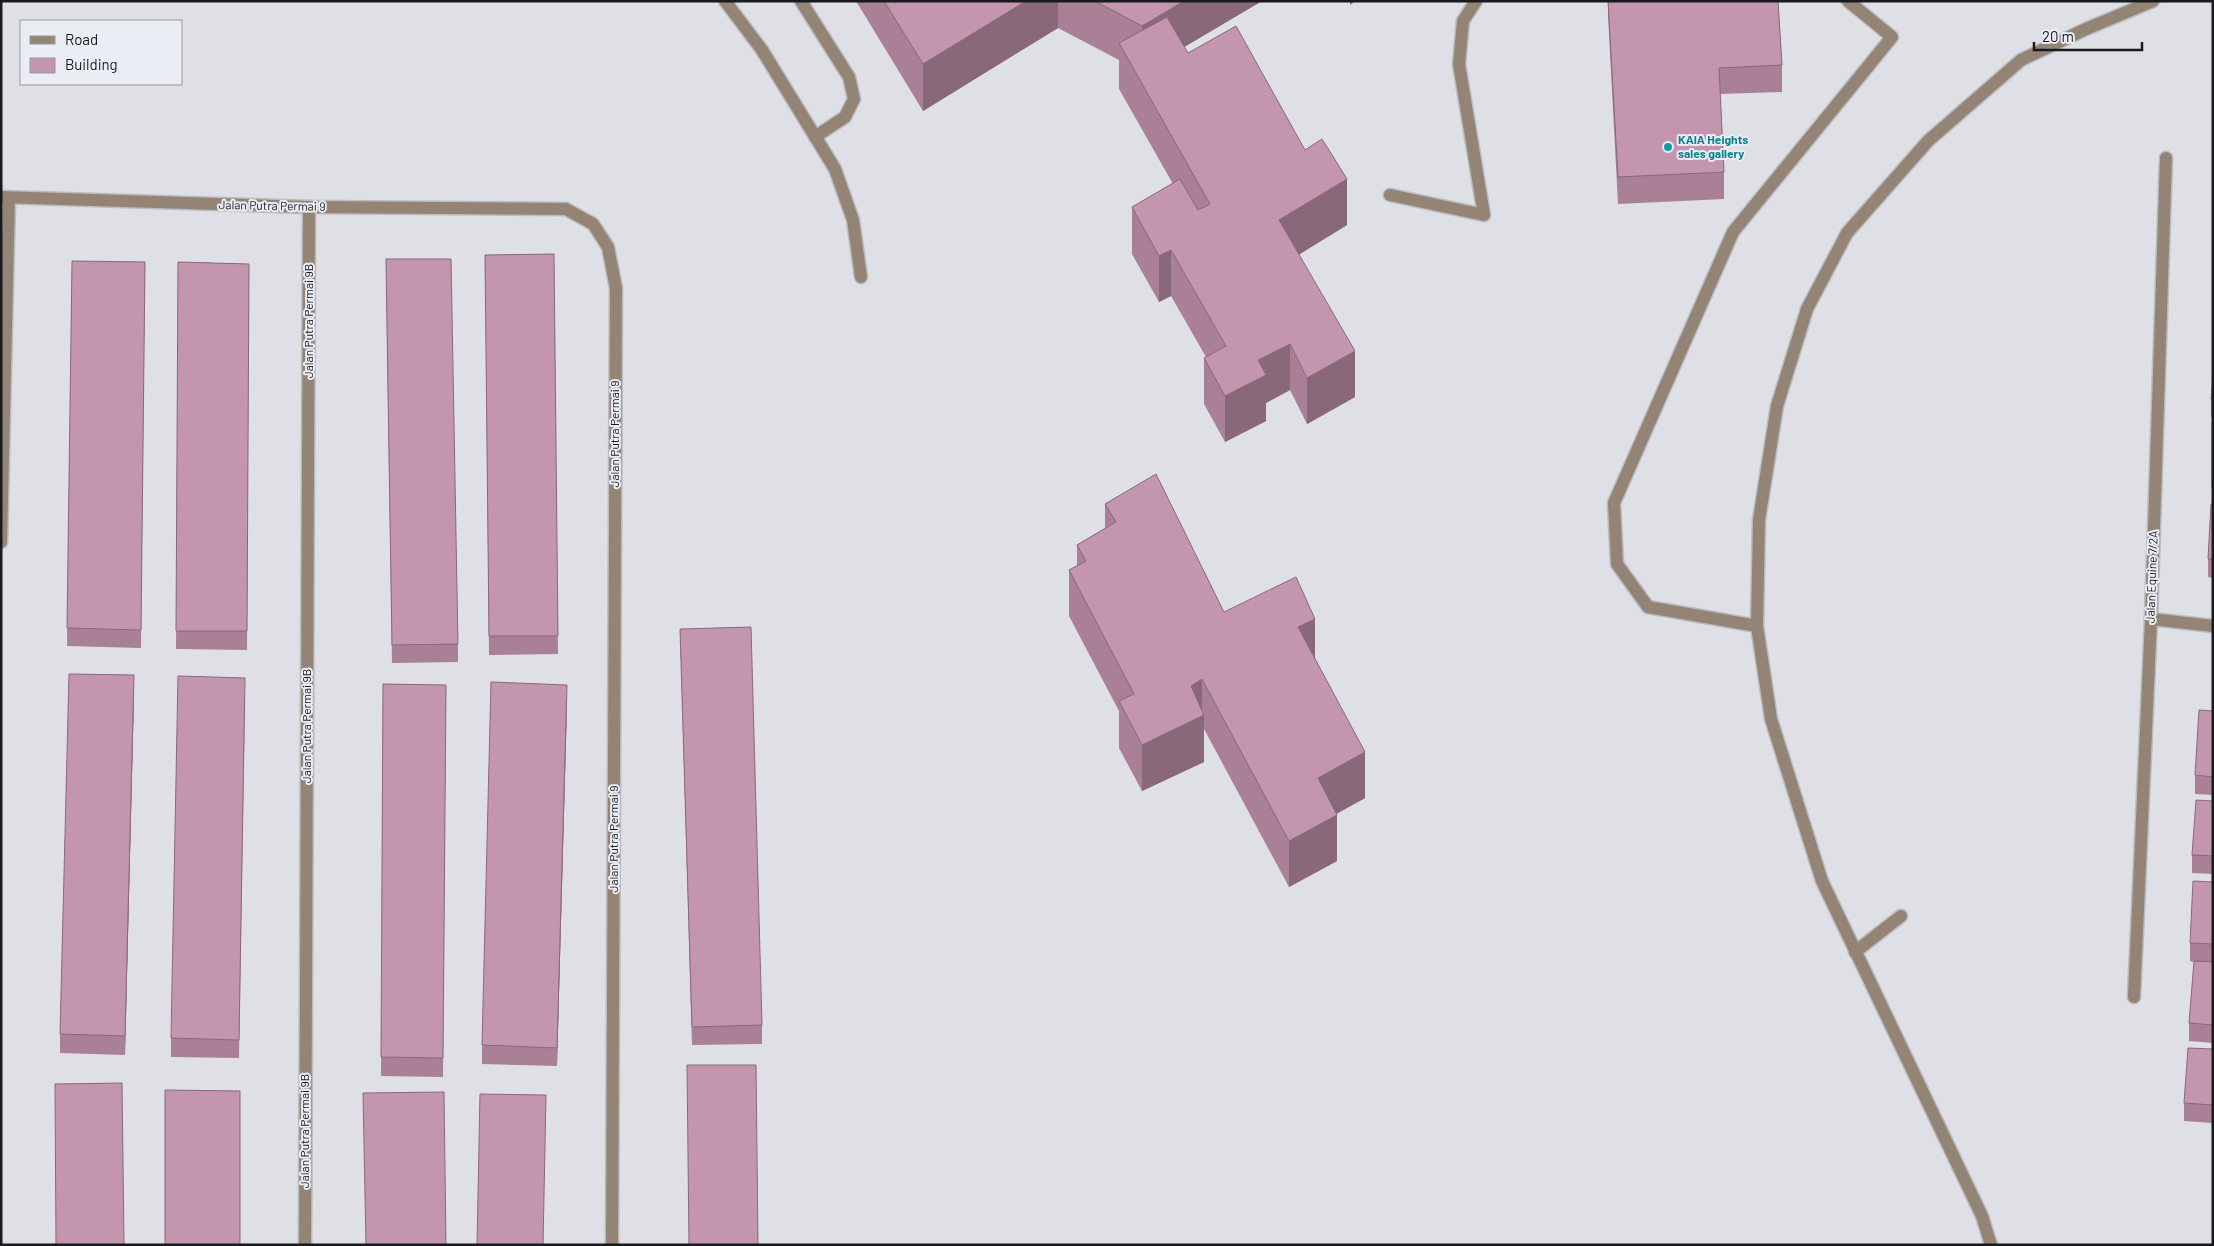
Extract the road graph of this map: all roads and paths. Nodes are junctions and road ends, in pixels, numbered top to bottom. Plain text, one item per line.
1 (725, 1) edge
2 (801, 1) edge
3 (1476, 1) edge
4 (1848, 1) edge
5 (2153, 1) edge
6 (815, 137) junction
7 (2166, 158) dead end
8 (1390, 195) dead end
9 (5, 198) edge
10 (309, 207) junction
11 (861, 277) dead end
12 (1, 542) edge
13 (2151, 619) junction
14 (1757, 626) junction
15 (2213, 626) edge
16 (1901, 916) dead end
17 (1856, 952) junction
18 (2134, 997) dead end
19 (305, 1245) edge
20 (612, 1245) edge
21 (1991, 1245) edge

1 - 6 street
2 - 6 street
3 - 8 street
4 - 14 street
5 - 14 street
6 - 11 street
7 - 13 street, Jalan Equine 7/2A
9 - 10 street, Jalan Putra Permai 9
9 - 12 street
10 - 19 street, Jalan Putra Permai 9B
10 - 20 street, Jalan Putra Permai 9
13 - 15 street
13 - 18 street, Jalan Equine 7/2A
14 - 17 street
16 - 17 street
17 - 21 street

